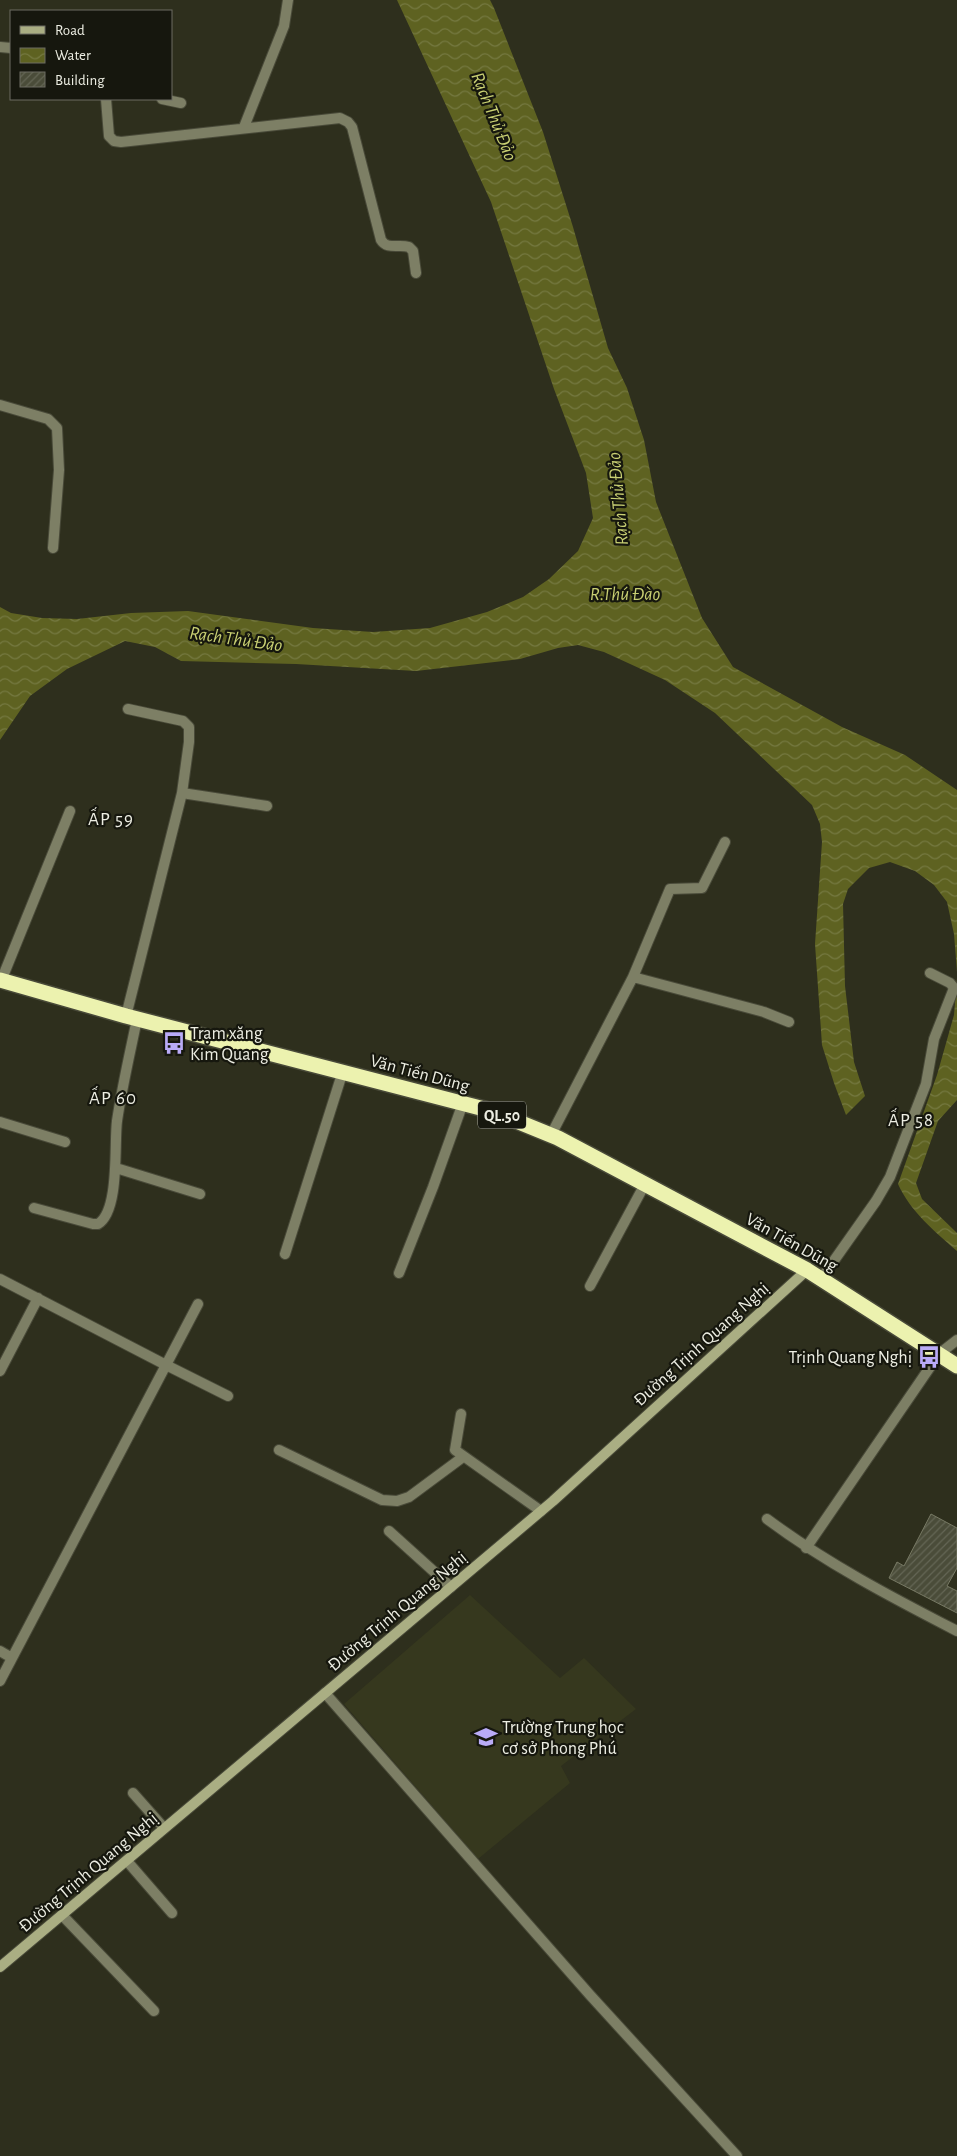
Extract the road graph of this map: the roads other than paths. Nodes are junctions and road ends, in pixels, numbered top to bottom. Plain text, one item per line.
1 (288, 0) edge
2 (106, 100) edge
3 (167, 100) edge
4 (181, 103) dead end
5 (244, 127) junction
6 (416, 273) dead end
7 (5, 406) edge
8 (53, 548) dead end
9 (128, 709) dead end
10 (182, 794) junction
11 (267, 806) dead end
12 (70, 811) dead end
13 (725, 842) dead end
14 (930, 973) dead end
15 (633, 977) junction
16 (1, 981) edge
17 (132, 1018) junction
18 (788, 1022) dead end
19 (343, 1071) junction
20 (463, 1103) junction
21 (0, 1122) edge
22 (551, 1135) junction
23 (65, 1142) dead end
24 (116, 1168) junction
25 (644, 1184) junction
26 (200, 1194) dead end
27 (34, 1208) dead end
28 (285, 1254) dead end
29 (807, 1270) junction
30 (399, 1273) dead end
31 (0, 1279) edge
32 (821, 1279) junction
33 (590, 1286) dead end
34 (38, 1298) junction
35 (198, 1304) dead end
36 (957, 1340) edge
37 (939, 1354) junction
38 (166, 1364) junction
39 (957, 1366) edge
40 (0, 1371) edge
41 (228, 1396) dead end
42 (460, 1414) dead end
43 (279, 1450) dead end
44 (463, 1456) junction
45 (541, 1511) junction
46 (767, 1519) dead end
47 (389, 1531) dead end
48 (806, 1548) junction
49 (451, 1587) junction
50 (957, 1631) edge
51 (0, 1652) edge
52 (12, 1658) junction
53 (0, 1680) edge
54 (325, 1693) junction
55 (133, 1793) dead end
56 (164, 1828) junction
57 (127, 1861) junction
58 (172, 1912) dead end
59 (62, 1915) junction
60 (0, 1968) edge
61 (154, 2011) dead end
62 (736, 2156) edge

1 - 5 street
2 - 5 street
3 - 4 street
5 - 6 street
7 - 8 street
9 - 10 street
10 - 11 street
10 - 17 street
12 - 16 street
13 - 15 street
14 - 32 street
15 - 18 street
15 - 22 street
16 - 17 highway, Văn Tiến Dũng / QL.50
17 - 19 highway, Văn Tiến Dũng / QL.50
17 - 24 street
19 - 20 highway, Văn Tiến Dũng / QL.50
19 - 28 street
20 - 22 highway, Văn Tiến Dũng / QL.50
20 - 30 street
21 - 23 street
22 - 25 highway, Văn Tiến Dũng / QL.50
24 - 26 street
24 - 27 street
25 - 29 highway, Văn Tiến Dũng / QL.50
25 - 33 street
29 - 32 highway, Văn Tiến Dũng / QL.50
29 - 45 main road, Đường Trịnh Quang Nghị
31 - 34 street
32 - 37 highway, Văn Tiến Dũng / QL.50
34 - 38 street
34 - 40 street
35 - 38 street
36 - 37 street
37 - 39 highway, Văn Tiến Dũng / QL.50
37 - 48 street
38 - 41 street
38 - 52 street
42 - 44 street
43 - 44 street
44 - 45 street
45 - 49 main road, Đường Trịnh Quang Nghị
46 - 48 street
47 - 49 street
48 - 50 street
49 - 54 main road, Đường Trịnh Quang Nghị
51 - 52 street
52 - 53 street
54 - 56 main road, Đường Trịnh Quang Nghị
54 - 62 street
55 - 56 street
56 - 57 main road, Đường Trịnh Quang Nghị
57 - 58 street
57 - 59 main road, Đường Trịnh Quang Nghị
59 - 60 main road, Đường Trịnh Quang Nghị
59 - 61 street

